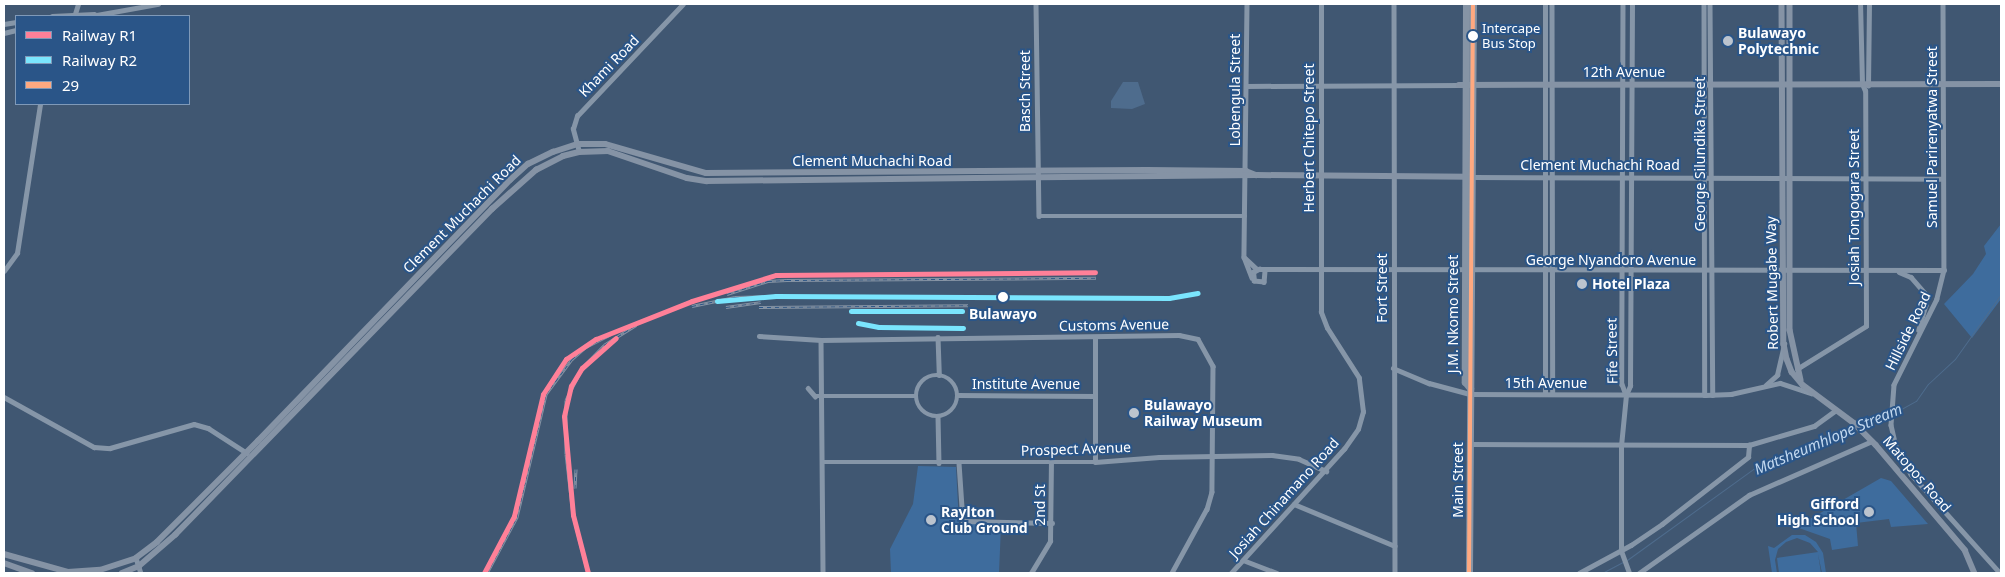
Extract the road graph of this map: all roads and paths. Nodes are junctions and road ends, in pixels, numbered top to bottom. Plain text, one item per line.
1 (78, 4) edge
2 (158, 4) edge
3 (683, 4) edge
4 (1036, 4) edge
5 (1246, 4) edge
6 (1321, 4) edge
7 (1394, 4) edge
8 (1466, 4) edge
9 (1473, 4) edge
10 (1545, 4) edge
11 (1552, 4) edge
12 (1623, 4) edge
13 (1632, 4) edge
14 (1704, 4) edge
15 (1710, 4) edge
16 (1782, 4) edge
17 (1790, 4) edge
18 (1860, 4) edge
19 (1869, 4) edge
20 (1944, 4) edge
21 (74, 14) junction
22 (98, 14) junction
23 (63, 15) edge
24 (94, 15) edge
25 (15, 22) edge
26 (4, 24) edge
27 (1782, 84) junction
28 (1790, 84) junction
29 (1866, 84) junction
30 (1943, 84) junction
31 (2001, 84) edge
32 (1321, 85) junction
33 (1394, 85) junction
34 (1466, 85) junction
35 (1545, 85) junction
36 (1552, 85) junction
37 (1623, 85) junction
38 (1632, 85) junction
39 (1703, 85) junction
40 (1711, 85) junction
41 (1246, 86) junction
42 (40, 105) edge
43 (577, 144) junction
44 (579, 152) junction
45 (1246, 174) junction
46 (1038, 175) junction
47 (1320, 176) junction
48 (1393, 177) junction
49 (1469, 177) junction
50 (1545, 178) junction
51 (1552, 178) junction
52 (1622, 178) junction
53 (1630, 178) junction
54 (1704, 178) junction
55 (1712, 178) junction
56 (1787, 178) junction
57 (1865, 178) junction
58 (1943, 179) junction
59 (1245, 216) junction
60 (1244, 257) junction
61 (1257, 269) junction
62 (1895, 270) junction
63 (1944, 270) junction
64 (4, 271) edge
65 (1265, 271) junction
66 (1277, 271) junction
67 (1320, 271) junction
68 (1393, 271) junction
69 (1469, 271) junction
70 (1545, 271) junction
71 (1552, 271) junction
72 (1622, 271) junction
73 (1630, 271) junction
74 (1704, 271) junction
75 (1712, 271) junction
76 (1787, 271) junction
77 (1865, 271) junction
78 (1252, 278) junction
79 (1267, 278) junction
80 (1918, 335) junction
81 (759, 336) dead end
82 (938, 338) junction
83 (1095, 338) junction
84 (821, 340) junction
85 (1784, 344) junction
86 (1393, 368) junction
87 (1797, 369) junction
88 (939, 375) junction
89 (1803, 385) junction
90 (1762, 387) junction
91 (808, 388) dead end
92 (1470, 391) junction
93 (1545, 394) junction
94 (1553, 394) junction
95 (1812, 394) junction
96 (823, 395) junction
97 (958, 395) junction
98 (1626, 395) junction
99 (1705, 395) junction
100 (1713, 395) junction
101 (916, 396) junction
102 (1095, 396) junction
103 (4, 397) edge
104 (1835, 411) junction
105 (938, 416) junction
106 (1872, 441) junction
107 (1470, 444) junction
108 (1749, 445) junction
109 (1621, 446) junction
110 (249, 454) junction
111 (1212, 456) junction
112 (824, 462) junction
113 (1051, 462) junction
114 (1095, 462) junction
115 (939, 463) junction
116 (959, 463) junction
117 (1326, 470) junction
118 (1294, 504) junction
119 (1052, 523) junction
120 (1395, 546) junction
121 (1621, 553) junction
122 (4, 554) edge
123 (136, 558) junction
124 (1243, 560) junction
125 (4, 563) edge
126 (139, 566) junction
127 (1627, 570) edge
128 (32, 573) edge
129 (122, 573) edge
130 (141, 573) edge
131 (823, 573) edge
132 (1031, 573) edge
133 (1172, 573) edge
134 (1231, 573) edge
135 (1277, 573) edge
136 (1396, 573) edge
137 (1469, 573) edge
138 (1579, 573) edge
139 (1620, 573) edge
140 (1640, 573) edge
141 (1974, 573) edge
142 (2000, 573) edge

1 - 21 street
2 - 22 street
3 - 43 street, Khami Road
4 - 46 street, Basch Street
5 - 41 street, Lobengula Street
6 - 32 street, Herbert Chitepo Street
7 - 33 street, Fort Street
8 - 34 highway, J.M. Nkomo Street
9 - 34 highway, J.M. Nkomo Street
10 - 35 street
11 - 36 street
12 - 37 street, Fife Street
13 - 38 street, Fife Street
14 - 39 street, George Silundika Street
15 - 40 street, George Silundika Street
16 - 27 main road, Robert Mugabe Way
17 - 28 main road, Robert Mugabe Way
18 - 29 street
19 - 29 street, Josiah Tongogara Street
20 - 30 street, Samuel Parirenyatwa Street
21 - 22 street
21 - 23 street
22 - 24 street
25 - 26 street
27 - 28 main road, 12th Avenue
27 - 40 main road, 12th Avenue
27 - 56 main road, Robert Mugabe Way
28 - 29 main road, 12th Avenue
28 - 56 main road, Robert Mugabe Way
29 - 30 main road, 12th Avenue
29 - 57 street, Josiah Tongogara Street
30 - 31 main road, 12th Avenue
30 - 58 street, Samuel Parirenyatwa Street
32 - 33 street, 12th Avenue
32 - 41 street, 12th Avenue
32 - 47 street, Herbert Chitepo Street
33 - 34 street, 12th Avenue
33 - 48 street, Fort Street
34 - 35 main road, 12th Avenue
34 - 49 highway, J.M. Nkomo Street
35 - 36 main road, 12th Avenue
35 - 50 street
36 - 37 main road, 12th Avenue
36 - 51 street
37 - 38 main road, 12th Avenue
37 - 52 street, Fife Street
38 - 39 main road, 12th Avenue
38 - 53 street, Fife Street
39 - 40 main road, 12th Avenue
39 - 54 street, George Silundika Street
40 - 55 street, George Silundika Street
41 - 45 street, Lobengula Street
42 - 64 street
43 - 44 street, Khami Road
43 - 46 main road, Clement Muchachi Road
43 - 110 main road, Clement Muchachi Road
44 - 46 main road, Clement Muchachi Road
44 - 110 main road, Clement Muchachi Road
45 - 46 main road, Clement Muchachi Road
45 - 47 main road, Clement Muchachi Road
45 - 59 street, Lobengula Street
46 - 59 street, Basch Street
47 - 48 main road, Clement Muchachi Road
47 - 67 street, Herbert Chitepo Street
48 - 49 main road, Clement Muchachi Road
48 - 68 street, Fort Street
49 - 50 street, Clement Muchachi Road
49 - 69 highway, J.M. Nkomo Street
50 - 51 street, Clement Muchachi Road
50 - 70 street
51 - 52 street, Clement Muchachi Road
51 - 71 street
52 - 53 street, Clement Muchachi Road
52 - 72 street, Fife Street
53 - 54 street, Clement Muchachi Road
53 - 73 street, Fife Street
54 - 55 street, Clement Muchachi Road
54 - 74 street, George Silundika Street
55 - 56 street, Clement Muchachi Road
55 - 75 street, George Silundika Street
56 - 57 street, Clement Muchachi Road
56 - 76 main road, Robert Mugabe Way
57 - 58 street, Clement Muchachi Road
57 - 77 street, Josiah Tongogara Street
58 - 63 street, Samuel Parirenyatwa Street
59 - 60 street, Lobengula Street
60 - 61 street
60 - 78 street
61 - 65 street, George Nyandoro Avenue
61 - 78 street
62 - 63 street, George Nyandoro Avenue
62 - 77 street, George Nyandoro Avenue
62 - 80 street
63 - 80 street, Hillside Road
65 - 66 street, George Nyandoro Avenue
65 - 79 street
66 - 67 street, George Nyandoro Avenue
66 - 79 street
67 - 68 street, George Nyandoro Avenue
67 - 117 street, Josiah Chinamano Road
68 - 69 street, George Nyandoro Avenue
68 - 86 street, Fort Street
69 - 70 street, George Nyandoro Avenue
69 - 92 highway, J.M. Nkomo Street
70 - 71 street, George Nyandoro Avenue
70 - 93 street
71 - 72 street, George Nyandoro Avenue
71 - 94 street
72 - 73 street, George Nyandoro Avenue
72 - 98 street, Fife Street
73 - 74 street, George Nyandoro Avenue
73 - 98 street, Fife Street
74 - 75 street, George Nyandoro Avenue
74 - 99 street, George Silundika Street
75 - 76 street, George Nyandoro Avenue
75 - 100 street, George Silundika Street
76 - 77 street, George Nyandoro Avenue
76 - 85 main road, Robert Mugabe Way
76 - 87 main road, Robert Mugabe Way
77 - 87 street, Josiah Tongogara Street
78 - 79 street
80 - 142 street, Hillside Road
81 - 84 street, Customs Avenue
82 - 83 street, Customs Avenue
82 - 84 street, Customs Avenue
82 - 88 street
83 - 102 street
83 - 111 street, Customs Avenue
84 - 96 street
85 - 89 main road, Robert Mugabe Way
85 - 90 street
86 - 92 street, 15th Avenue
86 - 120 street, Fort Street
87 - 89 main road, Robert Mugabe Way
88 - 97 street
88 - 101 street
89 - 95 main road, Matopos Road
90 - 95 street, 15th Avenue
90 - 100 street, 15th Avenue
91 - 96 street
92 - 93 street, 15th Avenue
92 - 107 highway, Main Street
93 - 94 street, 15th Avenue
94 - 98 street, 15th Avenue
95 - 104 main road, Matopos Road
96 - 101 street
96 - 112 street
97 - 102 street, Institute Avenue
97 - 105 street
98 - 99 street, 15th Avenue
98 - 109 street
99 - 100 street, 15th Avenue
101 - 105 street
102 - 114 street
103 - 110 street
104 - 106 main road, Matopos Road
104 - 108 street
105 - 115 street
106 - 140 street
106 - 141 main road, Matopos Road
107 - 109 street
107 - 137 highway, Main Street
108 - 109 street
108 - 121 street
109 - 121 street
110 - 123 main road, Clement Muchachi Road
110 - 126 main road, Clement Muchachi Road
111 - 114 street, Prospect Avenue
111 - 117 street, Prospect Avenue
111 - 133 street
112 - 115 street, Prospect Avenue
112 - 131 street
113 - 114 street, Prospect Avenue
113 - 116 street, Prospect Avenue
113 - 119 street, 2nd St
115 - 116 street, Prospect Avenue
116 - 119 street
117 - 118 street, Josiah Chinamano Road
118 - 120 street
118 - 124 street, Josiah Chinamano Road
119 - 132 street, 2nd St
120 - 136 street, Fort Street
121 - 127 street
121 - 138 street
122 - 123 main road, Clement Muchachi Road
123 - 126 street
124 - 134 street, Josiah Chinamano Road
124 - 135 street
125 - 128 main road
126 - 129 main road, Clement Muchachi Road
126 - 130 street
127 - 139 street

